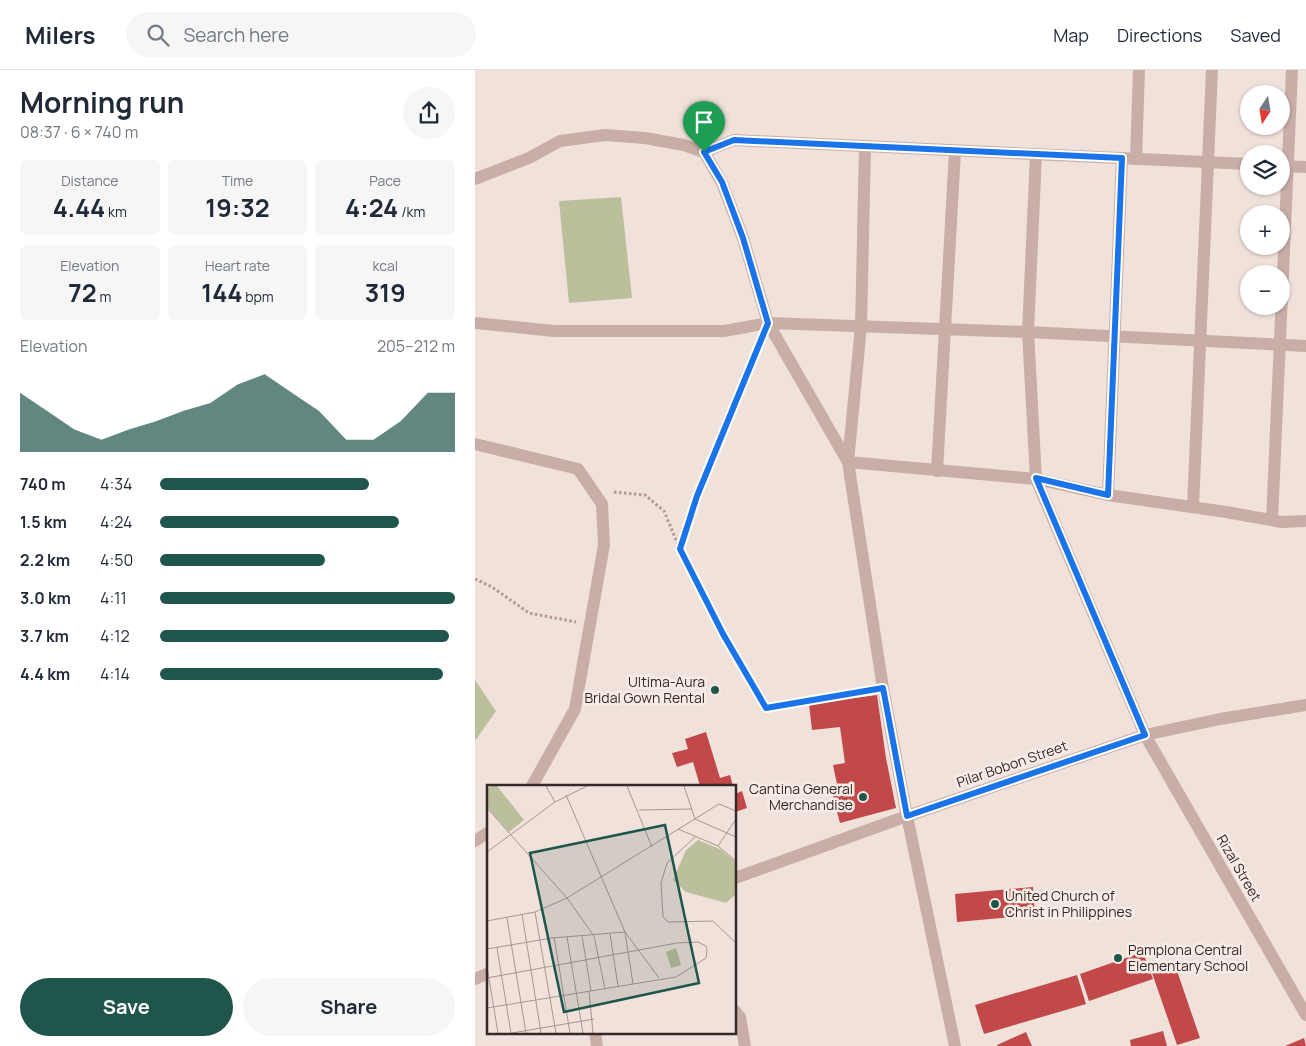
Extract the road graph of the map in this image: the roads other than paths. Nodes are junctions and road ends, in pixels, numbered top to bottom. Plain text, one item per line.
1 (1139, 70) edge
2 (1212, 70) edge
3 (1292, 70) edge
4 (1286, 145) edge
5 (865, 146) junction
6 (955, 151) junction
7 (704, 152) junction
8 (1036, 154) junction
9 (1122, 158) junction
10 (1136, 159) junction
11 (1208, 162) junction
12 (1240, 164) edge
13 (1290, 166) edge
14 (1306, 167) edge
15 (475, 179) edge
16 (1283, 195) edge
17 (475, 323) edge
18 (768, 323) junction
19 (861, 326) junction
20 (945, 329) junction
21 (1028, 332) junction
22 (1115, 336) junction
23 (1200, 341) junction
24 (1279, 345) junction
25 (1306, 346) edge
26 (475, 444) edge
27 (847, 462) junction
28 (937, 471) junction
29 (1036, 478) junction
30 (1108, 495) junction
31 (1193, 507) junction
32 (1272, 520) junction
33 (1306, 521) edge
34 (1306, 705) edge
35 (1145, 735) junction
36 (533, 785) edge
37 (907, 816) junction
38 (487, 833) edge
39 (475, 840) edge
40 (736, 878) edge
41 (487, 974) edge
42 (475, 979) edge
43 (736, 1012) edge
44 (1306, 1015) edge
45 (745, 1046) edge
46 (955, 1046) edge

1 - 10 street
2 - 11 street
3 - 4 street
5 - 6 street
5 - 7 street
5 - 19 street
6 - 8 street
6 - 20 street
7 - 15 street
7 - 18 street
8 - 9 street
8 - 21 street, Rizal Street
9 - 10 street
9 - 22 street
10 - 11 street
11 - 12 street
11 - 23 street
13 - 14 street
16 - 24 street
17 - 18 street
18 - 19 street
18 - 27 street
19 - 20 street
19 - 27 street
20 - 21 street
20 - 28 street
21 - 22 street
21 - 29 street, Rizal Street
22 - 23 street
22 - 30 street
23 - 24 street
23 - 31 street
24 - 25 street
24 - 32 street
26 - 36 street
27 - 28 street
27 - 37 street
28 - 29 street
29 - 30 street
29 - 35 street, Rizal Street
30 - 31 street
31 - 32 street
32 - 33 street
34 - 35 street, Pilar Bobon Street
35 - 37 street, Pilar Bobon Street
35 - 44 street, Rizal Street
37 - 40 street, Pilar Bobon Street
37 - 46 street
38 - 39 street
41 - 42 street
43 - 45 street

